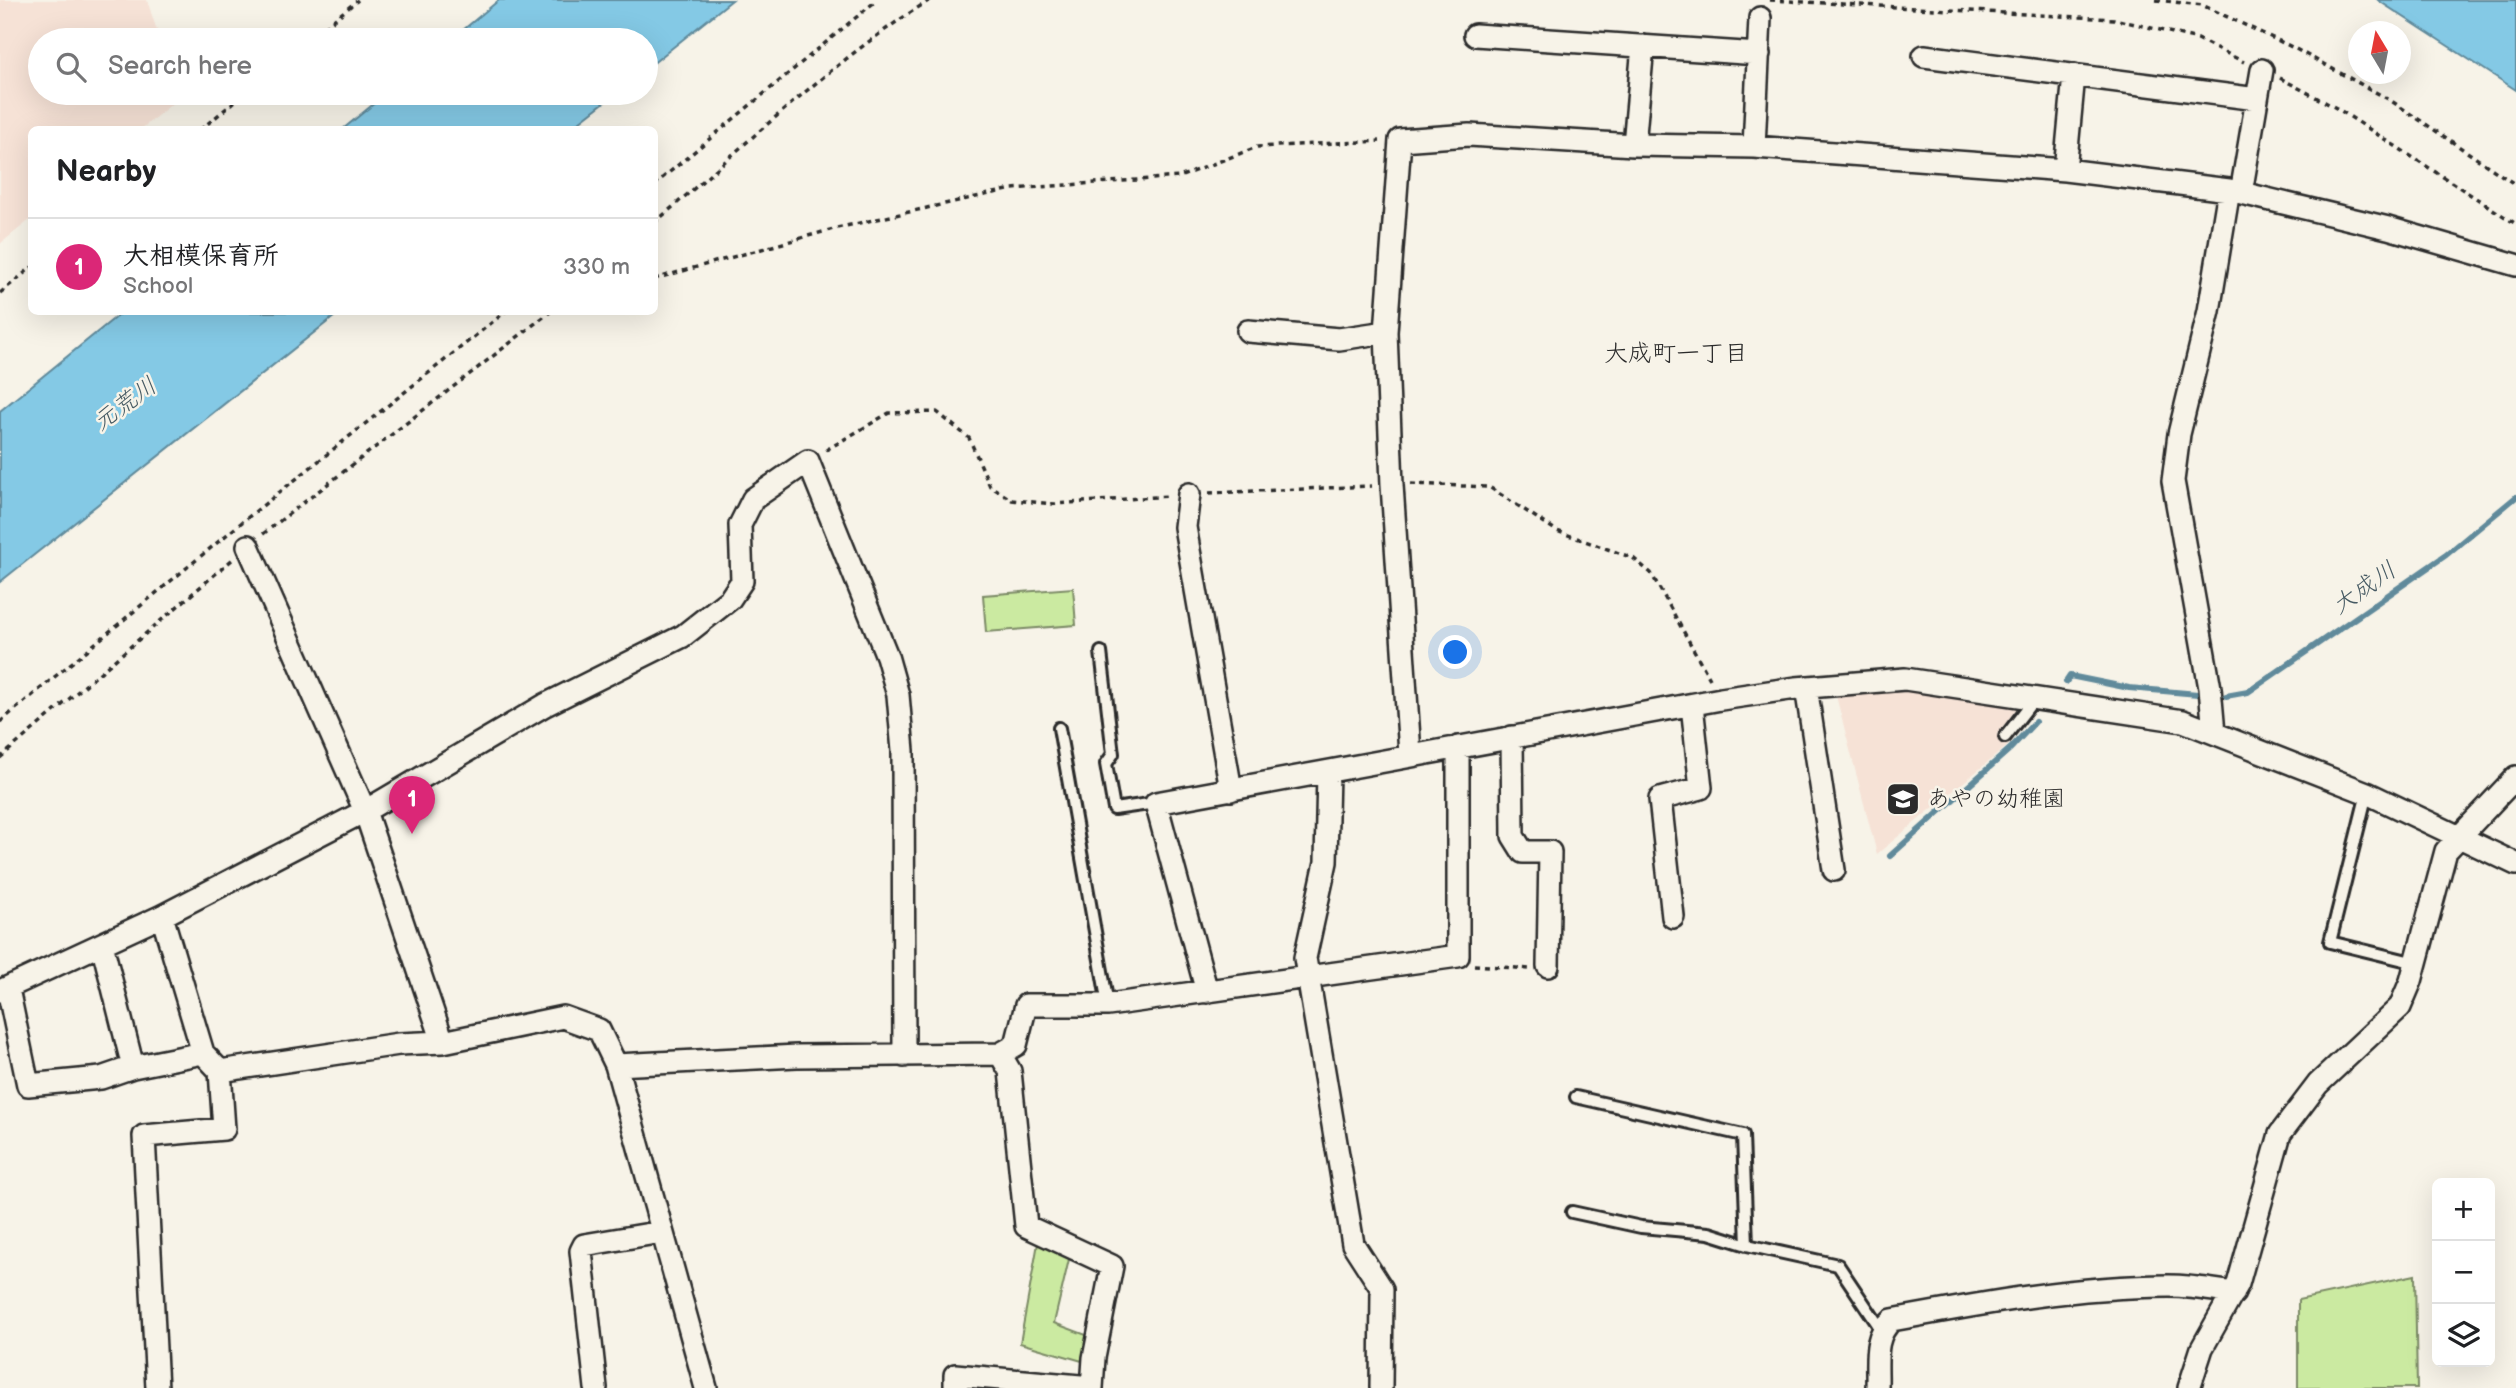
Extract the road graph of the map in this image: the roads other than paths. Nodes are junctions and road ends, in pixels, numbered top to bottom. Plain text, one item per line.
1 (1760, 18) dead end
2 (1475, 35) dead end
3 (1643, 46) junction
4 (1759, 54) junction
5 (1924, 55) dead end
6 (2262, 70) dead end
7 (2074, 75) junction
8 (2257, 99) junction
9 (1634, 145) junction
10 (1754, 147) junction
11 (2066, 170) junction
12 (2235, 192) junction
13 (2516, 265) edge
14 (1248, 331) dead end
15 (1386, 332) junction
16 (1189, 494) road end
17 (248, 546) road end
18 (1101, 652) dead end
19 (1806, 687) junction
20 (2030, 696) junction
21 (1692, 705) junction
22 (1059, 728) dead end
23 (2214, 733) junction
24 (1512, 737) junction
25 (2005, 737) dead end
26 (1458, 747) junction
27 (1410, 754) junction
28 (1328, 772) junction
29 (2516, 777) edge
30 (1231, 790) junction
31 (2367, 793) junction
32 (1156, 803) junction
33 (365, 811) junction
34 (2459, 834) junction
35 (2516, 864) edge
36 (1834, 870) dead end
37 (162, 916) junction
38 (1672, 917) dead end
39 (102, 944) junction
40 (2416, 963) junction
41 (1548, 966) road end
42 (1307, 976) junction
43 (4, 990) edge
44 (1208, 992) junction
45 (1108, 1005) junction
46 (443, 1042) junction
47 (203, 1053) junction
48 (1000, 1054) junction
49 (904, 1056) junction
50 (616, 1065) junction
51 (133, 1067) junction
52 (220, 1071) junction
53 (1576, 1097) dead end
54 (1572, 1212) dead end
55 (662, 1233) junction
56 (1747, 1245) junction
57 (2234, 1293) junction
58 (1881, 1329) junction
59 (157, 1388) edge
60 (596, 1388) edge
61 (706, 1388) edge
62 (955, 1388) edge
63 (1092, 1388) edge
64 (1381, 1388) edge
65 (1877, 1388) edge
66 (2189, 1388) edge

1 - 4 street
2 - 3 street
3 - 4 street
3 - 9 street
4 - 10 street
5 - 7 street
6 - 8 street
7 - 8 street
7 - 11 street
8 - 12 street
9 - 10 street
9 - 15 street
10 - 11 street
11 - 12 street
12 - 13 street
12 - 23 street
14 - 15 street
15 - 27 street
16 - 30 street
17 - 33 street
18 - 32 lane
19 - 20 street
19 - 21 street
19 - 36 street
20 - 23 street
20 - 25 lane
21 - 24 street
21 - 38 street
22 - 45 lane
23 - 31 street
24 - 26 street
24 - 41 street
26 - 27 street
26 - 42 street
27 - 28 street
28 - 30 street
28 - 42 street
29 - 34 street
30 - 32 street
31 - 34 street
31 - 40 lane
32 - 44 street
33 - 37 street
33 - 46 street
33 - 49 street
34 - 35 street
34 - 40 street
37 - 39 street
37 - 47 street
39 - 43 street
39 - 51 street
40 - 57 street
42 - 44 street
42 - 64 street
43 - 51 street
44 - 45 street
45 - 48 street
46 - 50 street
46 - 52 street
47 - 51 street
47 - 52 street
48 - 49 street
48 - 63 street
49 - 50 street
50 - 55 street
52 - 59 street
53 - 56 lane
54 - 56 lane
55 - 60 street
55 - 61 street
56 - 58 lane
57 - 58 street
57 - 66 street
58 - 65 street
62 - 63 street

